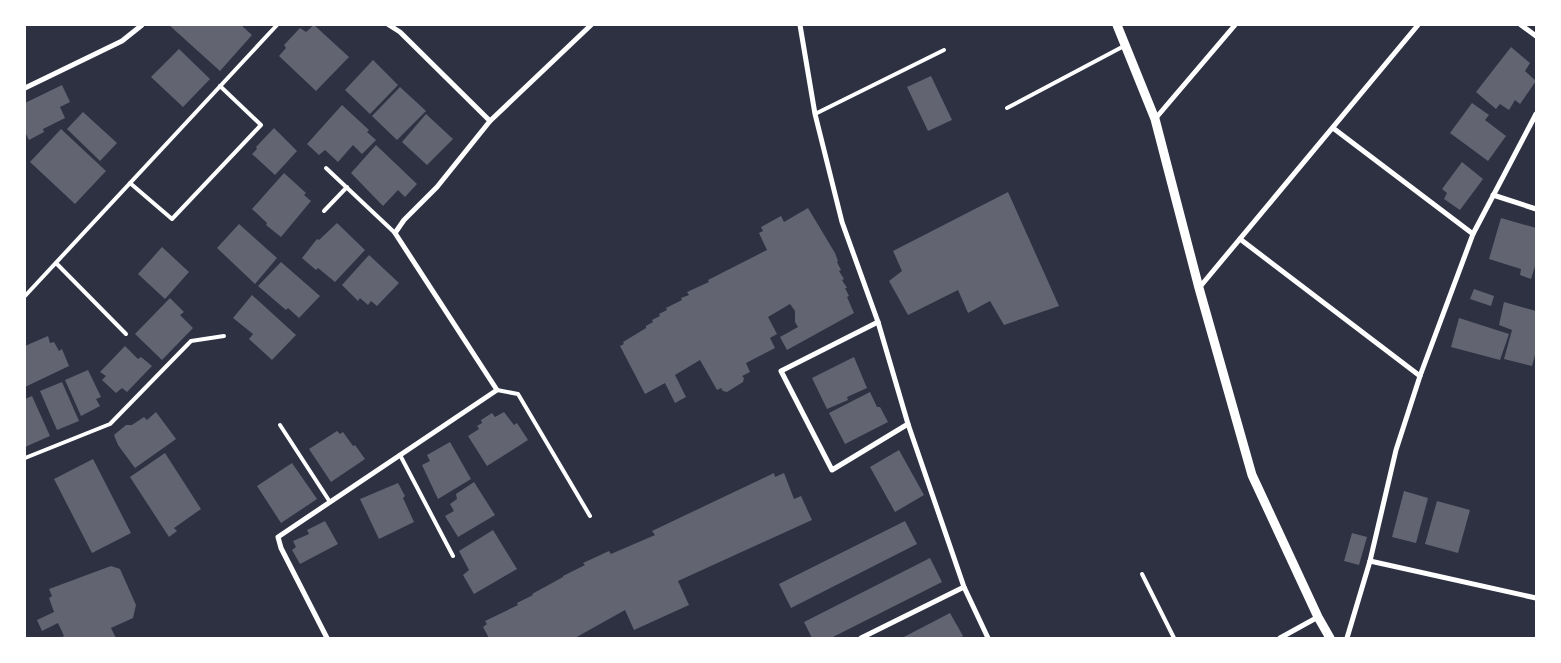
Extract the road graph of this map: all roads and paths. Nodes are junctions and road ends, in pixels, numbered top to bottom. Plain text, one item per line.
1 (142, 25) edge
2 (277, 25) edge
3 (389, 25) edge
4 (591, 25) edge
5 (800, 25) edge
6 (1117, 25) edge
7 (1235, 25) edge
8 (1418, 25) edge
9 (1521, 25) edge
10 (1536, 36) edge
11 (1126, 45) junction
12 (944, 50) dead end
13 (220, 86) junction
14 (25, 88) edge
15 (1007, 108) dead end
16 (815, 114) junction
17 (1536, 114) edge
18 (1155, 119) junction
19 (490, 121) junction
20 (1333, 128) junction
21 (326, 168) dead end
22 (130, 183) junction
23 (347, 188) junction
24 (1493, 195) junction
25 (1536, 208) edge
26 (324, 211) dead end
27 (395, 233) junction
28 (1473, 234) junction
29 (1240, 239) junction
30 (56, 263) junction
31 (1199, 288) junction
32 (25, 296) edge
33 (878, 322) junction
34 (126, 334) dead end
35 (224, 336) dead end
36 (1420, 376) junction
37 (497, 390) junction
38 (908, 424) junction
39 (280, 426) dead end
40 (400, 455) junction
41 (25, 458) edge
42 (330, 502) junction
43 (590, 516) dead end
44 (453, 556) dead end
45 (1370, 560) junction
46 (1142, 574) dead end
47 (964, 587) junction
48 (1536, 598) edge
49 (1318, 616) junction
50 (327, 638) edge
51 (861, 638) edge
52 (988, 638) edge
53 (1174, 638) edge
54 (1280, 638) edge
55 (1330, 638) edge
56 (1347, 638) edge

1 - 14 street
2 - 13 lane
3 - 19 street
4 - 19 street
5 - 16 street
6 - 11 street
7 - 18 street
8 - 20 street
9 - 10 street
11 - 15 lane
11 - 18 street
12 - 16 lane
13 - 22 lane
13 - 22 lane
16 - 33 street
17 - 24 street
18 - 31 street
19 - 27 street
20 - 28 street
20 - 29 street
21 - 23 lane
22 - 30 lane
23 - 26 lane
23 - 27 lane
24 - 25 street
24 - 28 street
27 - 37 street
28 - 36 street
29 - 31 street
29 - 36 street
30 - 32 lane
30 - 34 lane
31 - 49 street
33 - 38 street
33 - 38 street
35 - 41 lane
36 - 45 street
37 - 40 street
37 - 43 lane
38 - 47 street
39 - 42 lane
40 - 42 street
40 - 44 lane
42 - 50 street
45 - 48 street
45 - 56 street
46 - 53 lane
47 - 51 street
47 - 52 street
49 - 54 street
49 - 55 street

